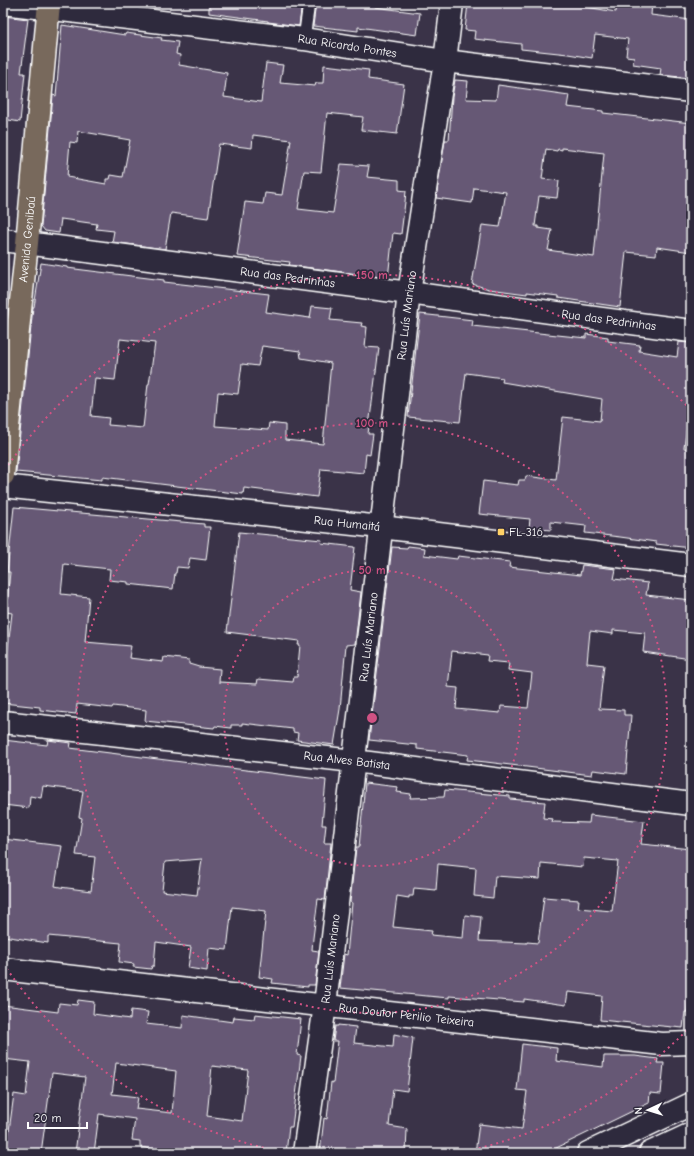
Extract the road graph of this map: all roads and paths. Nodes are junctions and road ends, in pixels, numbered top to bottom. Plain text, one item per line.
1 (3, 3) edge
2 (309, 3) edge
3 (452, 3) edge
4 (49, 6) edge
5 (304, 39) junction
6 (445, 61) junction
7 (691, 91) edge
8 (3, 240) edge
9 (27, 244) junction
10 (409, 293) junction
11 (691, 332) edge
12 (3, 475) edge
13 (3, 486) edge
14 (381, 527) junction
15 (691, 566) edge
16 (3, 722) edge
17 (354, 761) junction
18 (691, 804) edge
19 (3, 970) edge
20 (325, 1005) junction
21 (691, 1043) edge
22 (691, 1104) edge
23 (691, 1134) edge
24 (304, 1153) edge
25 (588, 1153) edge
26 (650, 1153) edge

1 - 4 street, Rua Ricardo Pontes
2 - 5 lane
3 - 6 street, Rua Luís Mariano
4 - 5 street, Rua Ricardo Pontes
4 - 9 main road, Avenida Genibaú
5 - 6 street, Rua Ricardo Pontes
6 - 7 street, Rua Ricardo Pontes
6 - 10 street, Rua Luís Mariano
8 - 9 street, Rua das Pedrinhas
9 - 10 street, Rua das Pedrinhas
9 - 12 main road, Avenida Genibaú
10 - 11 street, Rua das Pedrinhas
10 - 14 street, Rua Luís Mariano
13 - 14 street, Rua Humaitá
14 - 15 street, Rua Humaitá
14 - 17 street, Rua Luís Mariano
16 - 17 street, Rua Alves Batista
17 - 18 street, Rua Alves Batista
17 - 20 street, Rua Luís Mariano
19 - 20 street, Rua Doutor Perilio Teixeira
20 - 21 street, Rua Doutor Perilio Teixeira
20 - 24 street, Rua Luís Mariano
22 - 25 street
23 - 26 street

